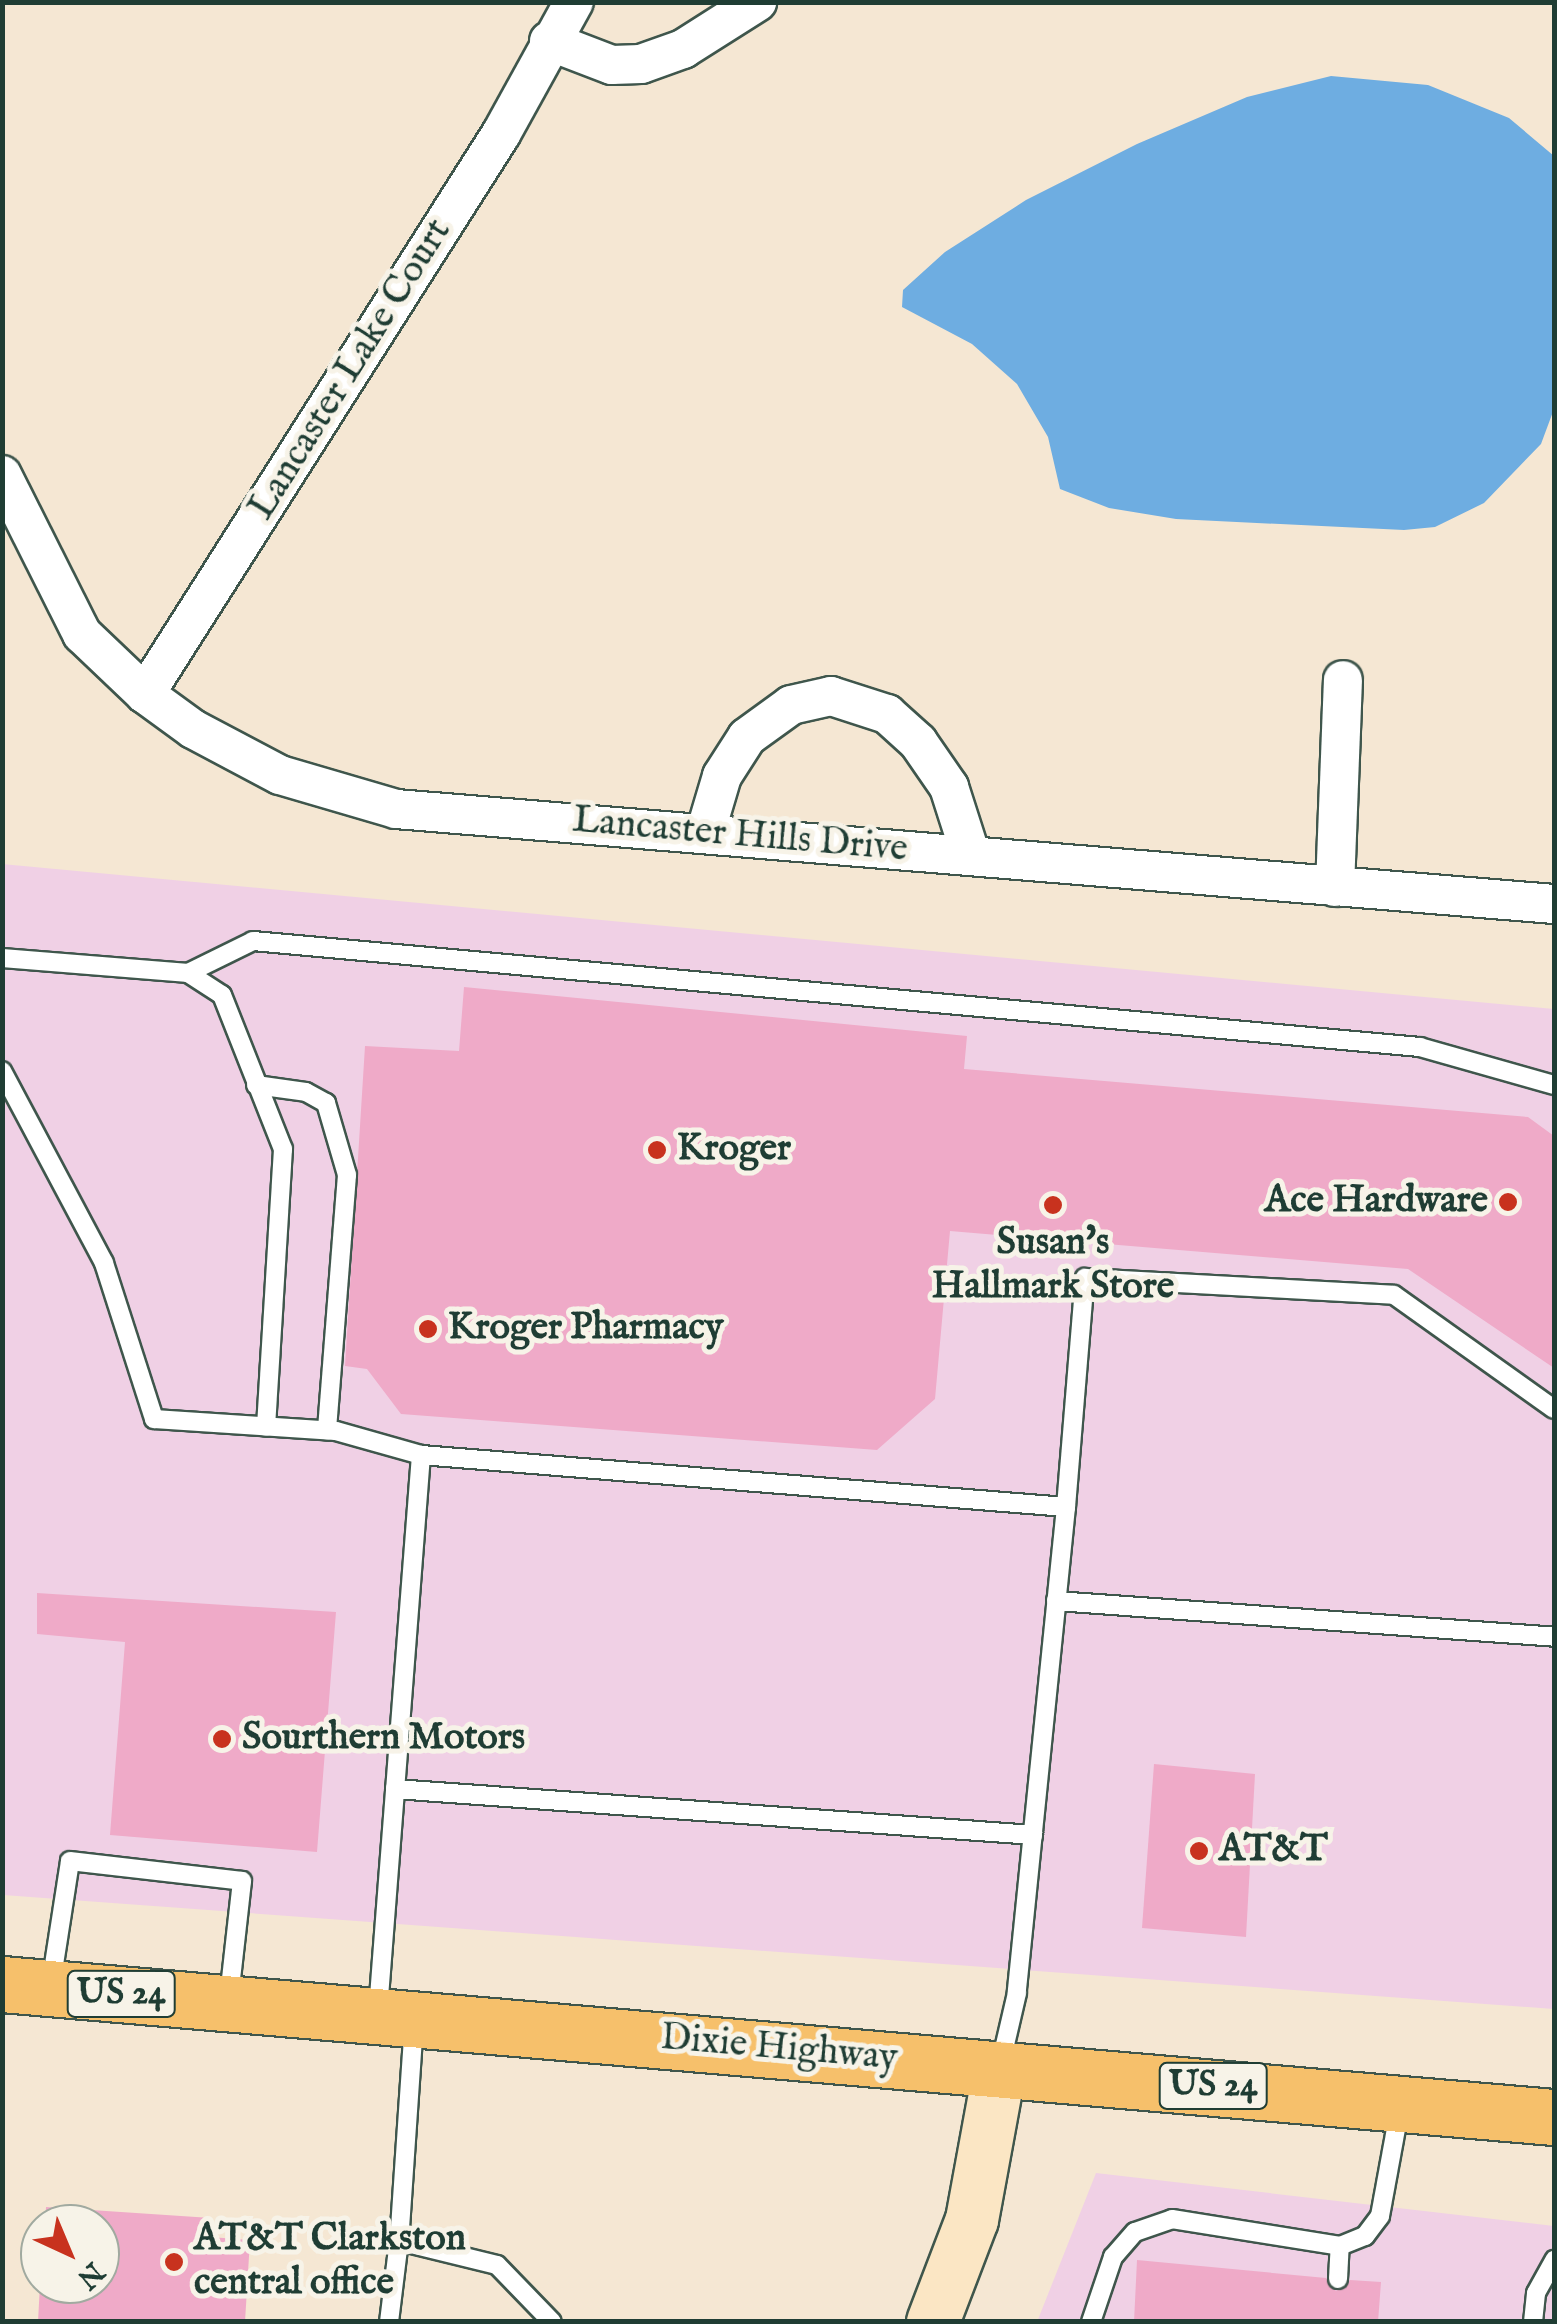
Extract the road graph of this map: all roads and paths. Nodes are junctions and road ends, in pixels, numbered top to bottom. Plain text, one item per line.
1 (574, 2) edge
2 (757, 2) edge
3 (549, 41) junction
4 (2, 475) edge
5 (18, 548) edge
6 (1343, 680) dead end
7 (145, 694) junction
8 (706, 830) junction
9 (972, 856) junction
10 (1335, 887) junction
11 (1554, 904) edge
12 (2, 958) edge
13 (188, 973) junction
14 (2, 1071) edge
15 (256, 1085) junction
16 (1554, 1085) edge
17 (1554, 1409) edge
18 (266, 1426) junction
19 (327, 1430) junction
20 (421, 1455) junction
21 (1066, 1507) junction
22 (1056, 1601) junction
23 (1554, 1637) edge
24 (396, 1789) junction
25 (1033, 1835) junction
26 (26, 1986) edge
27 (228, 2003) junction
28 (396, 2017) junction
29 (1000, 2068) junction
30 (1400, 2102) junction
31 (1554, 2118) edge
32 (399, 2241) junction
33 (1340, 2246) junction
34 (1554, 2260) edge
35 (1338, 2279) dead end
36 (389, 2322) edge
37 (552, 2322) edge
38 (933, 2322) edge
39 (1091, 2322) edge
40 (1533, 2322) edge

1 - 3 street, Lancaster Lake Court
2 - 3 street
3 - 7 street, Lancaster Lake Court
4 - 5 street, Lancaster Hills Drive
5 - 7 street, Lancaster Hills Drive
6 - 10 street
7 - 8 street, Lancaster Hills Drive
8 - 9 street, Lancaster Hills Drive
8 - 9 street
9 - 10 street, Lancaster Hills Drive
10 - 11 street, Lancaster Hills Drive
12 - 13 lane
13 - 15 lane
13 - 16 lane
14 - 18 lane
15 - 18 lane
15 - 19 lane
17 - 21 lane
18 - 19 lane
19 - 20 lane
20 - 21 lane
20 - 24 lane
21 - 22 lane
22 - 23 lane
22 - 25 lane
24 - 25 lane
24 - 28 lane
25 - 29 lane
26 - 27 main road, Dixie Highway / US 24
26 - 27 lane
27 - 28 main road, Dixie Highway / US 24
28 - 29 main road, Dixie Highway / US 24
28 - 32 lane
29 - 30 main road, Dixie Highway / US 24
29 - 38 main road
30 - 31 main road, Dixie Highway / US 24
30 - 33 lane
32 - 36 lane
32 - 37 lane
33 - 35 lane
33 - 39 lane
34 - 40 lane

